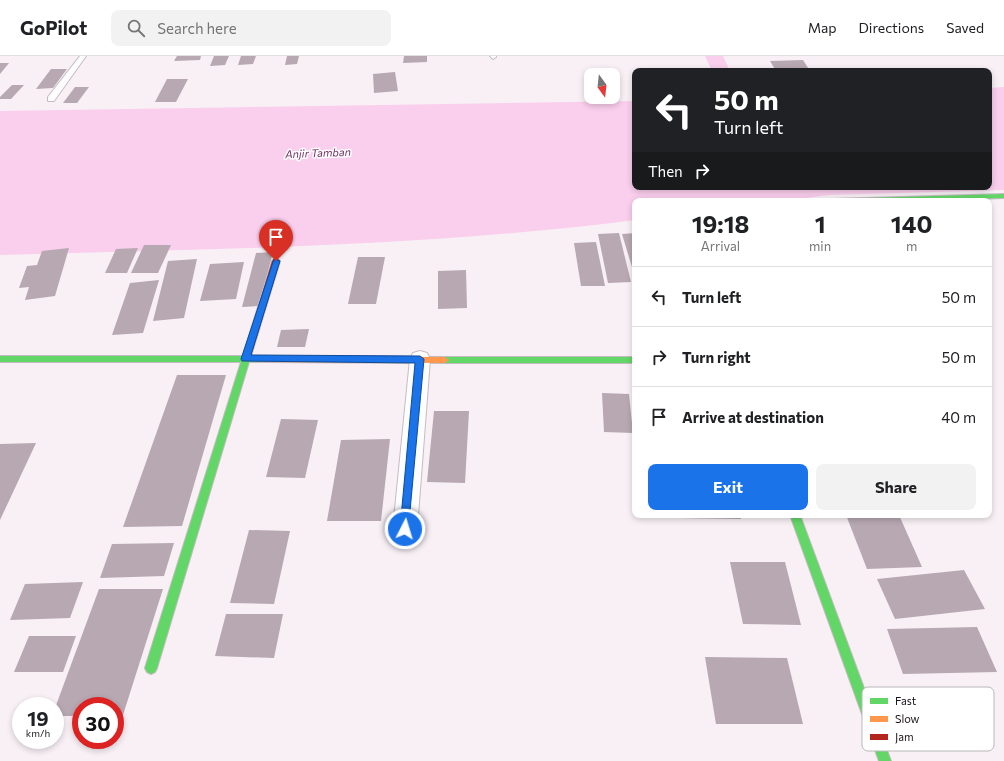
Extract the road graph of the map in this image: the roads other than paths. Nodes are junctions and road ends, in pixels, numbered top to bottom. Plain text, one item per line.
1 (83, 56) edge
2 (51, 99) dead end
3 (1004, 196) edge
4 (935, 198) edge
5 (276, 261) dead end
6 (0, 359) edge
7 (246, 359) junction
8 (420, 359) junction
9 (632, 360) edge
10 (796, 518) edge
11 (405, 529) dead end
12 (151, 668) dead end
13 (862, 698) edge
14 (881, 751) edge
15 (885, 761) edge

1 - 2 lane
3 - 4 street
5 - 7 street
6 - 7 street
7 - 8 street
7 - 12 street
8 - 9 street
8 - 11 street
10 - 13 street
14 - 15 street

